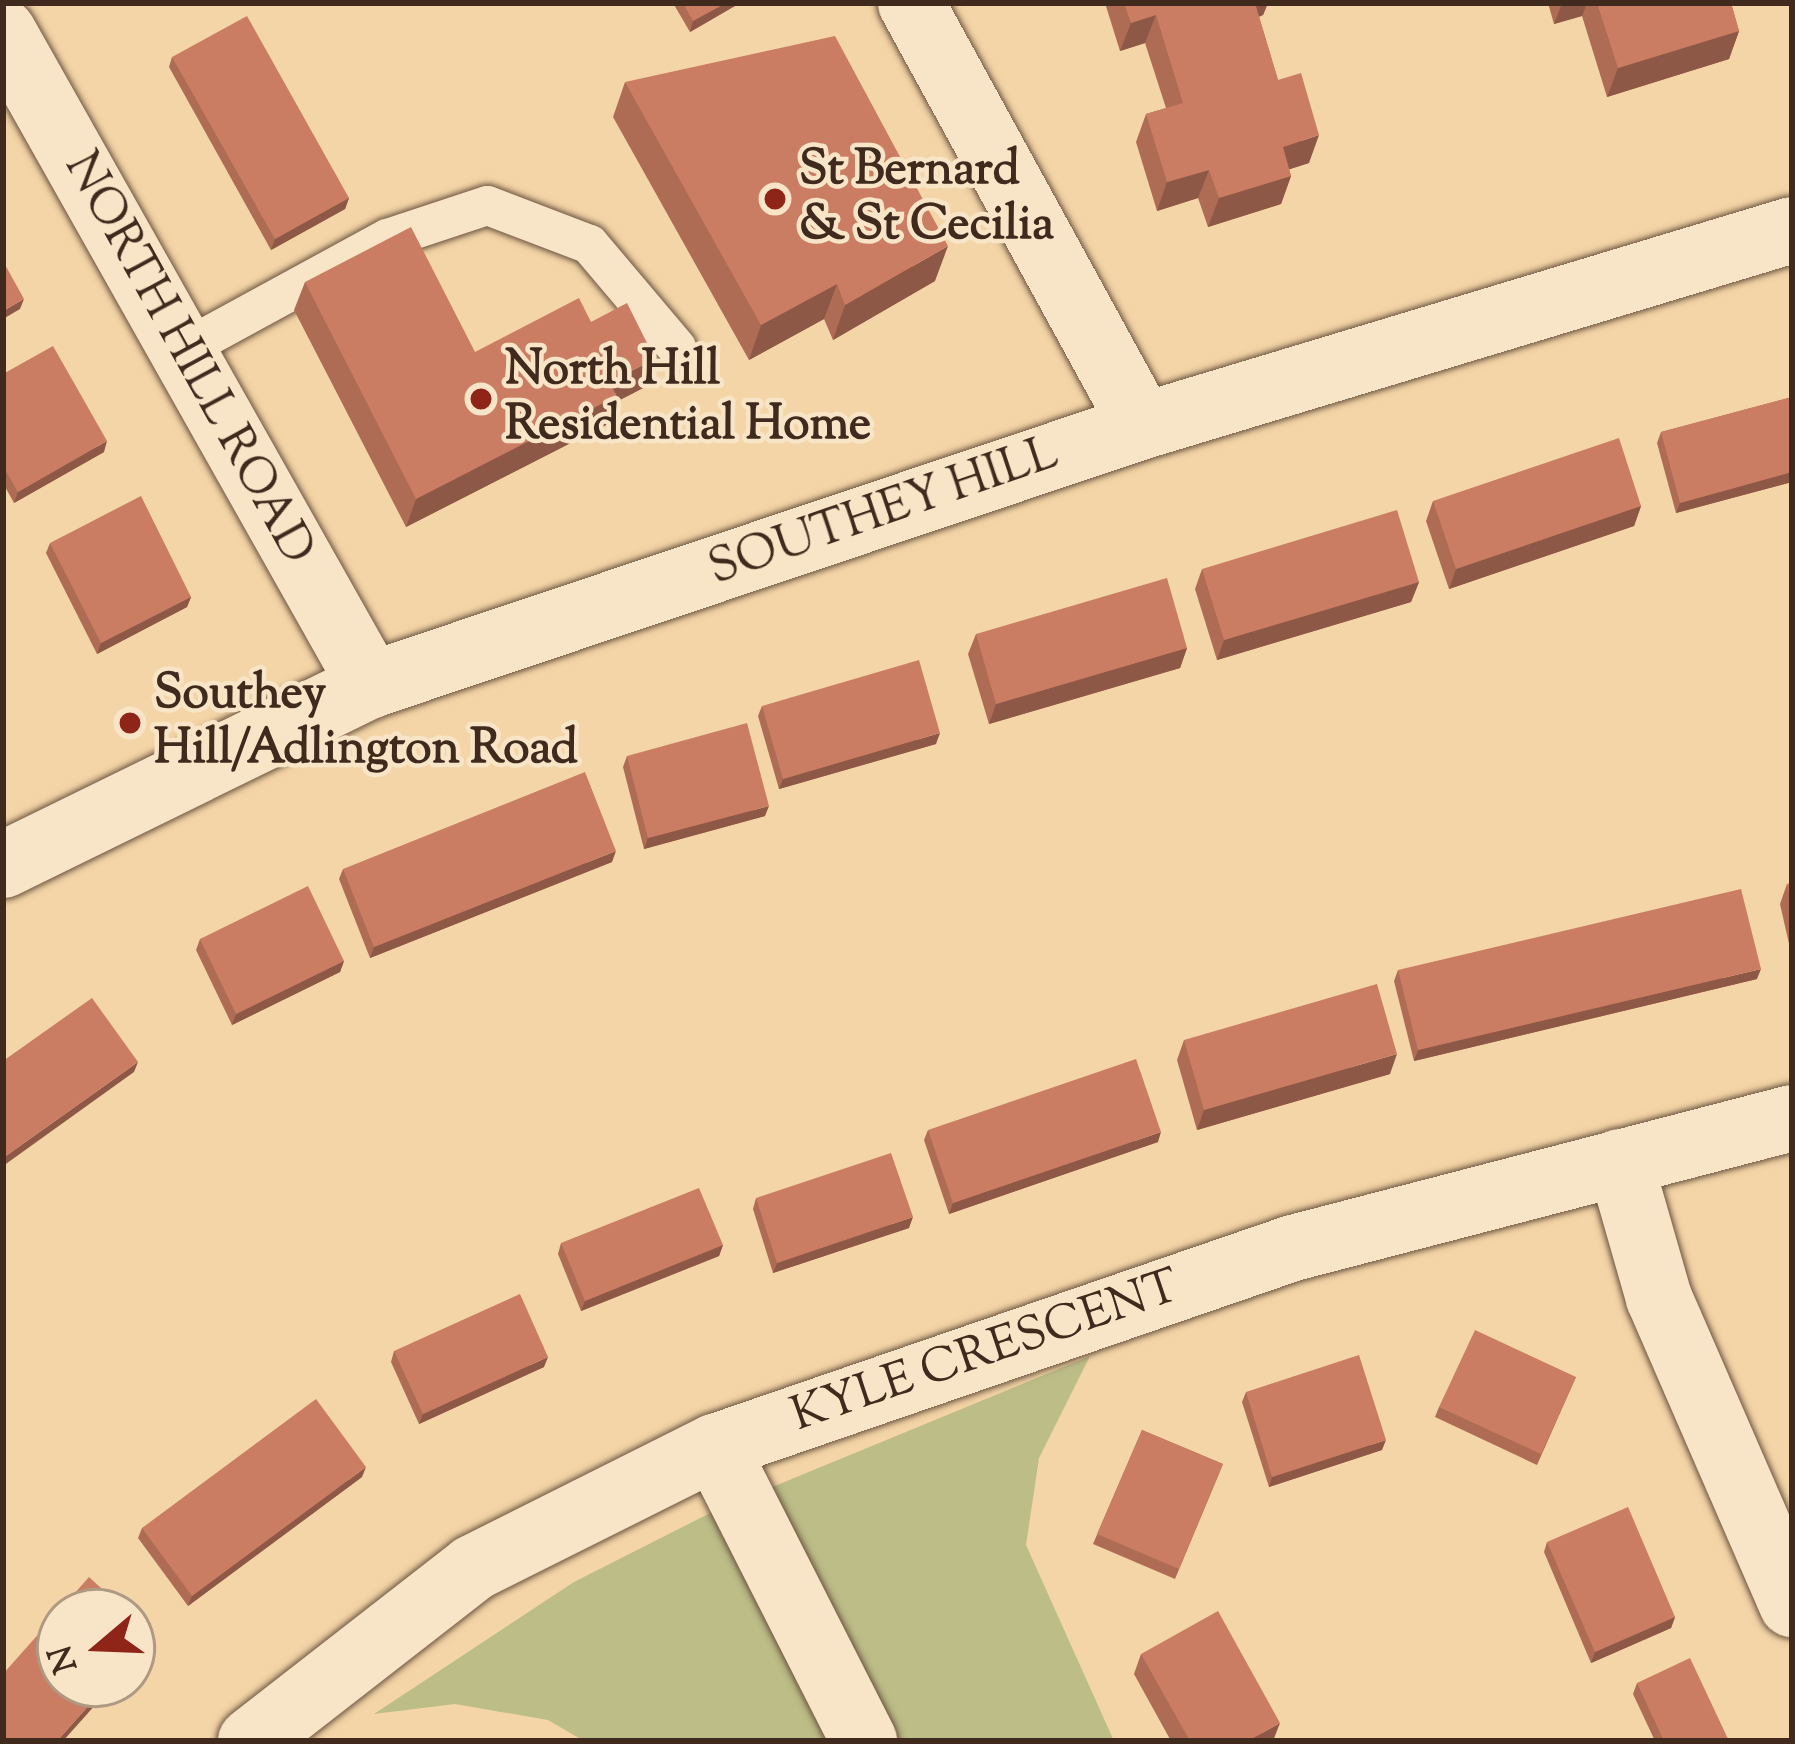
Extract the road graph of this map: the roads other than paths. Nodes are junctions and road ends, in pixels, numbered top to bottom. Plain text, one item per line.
1 (910, 3) edge
2 (3, 32) edge
3 (1792, 230) edge
4 (676, 346) dead end
5 (183, 350) junction
6 (1143, 426) junction
7 (371, 685) junction
8 (3, 865) edge
9 (1792, 1118) edge
10 (1620, 1162) junction
11 (715, 1448) junction
12 (1792, 1604) edge
13 (251, 1741) edge
14 (864, 1741) edge

1 - 6 street
2 - 5 street, NORTH HILL ROAD
3 - 6 street, SOUTHEY HILL
4 - 5 lane
5 - 7 street, NORTH HILL ROAD
6 - 7 street, SOUTHEY HILL
7 - 8 street, SOUTHEY HILL
9 - 10 street, KYLE CRESCENT
10 - 11 street, KYLE CRESCENT
10 - 12 street
11 - 13 street, KYLE CRESCENT
11 - 14 street

